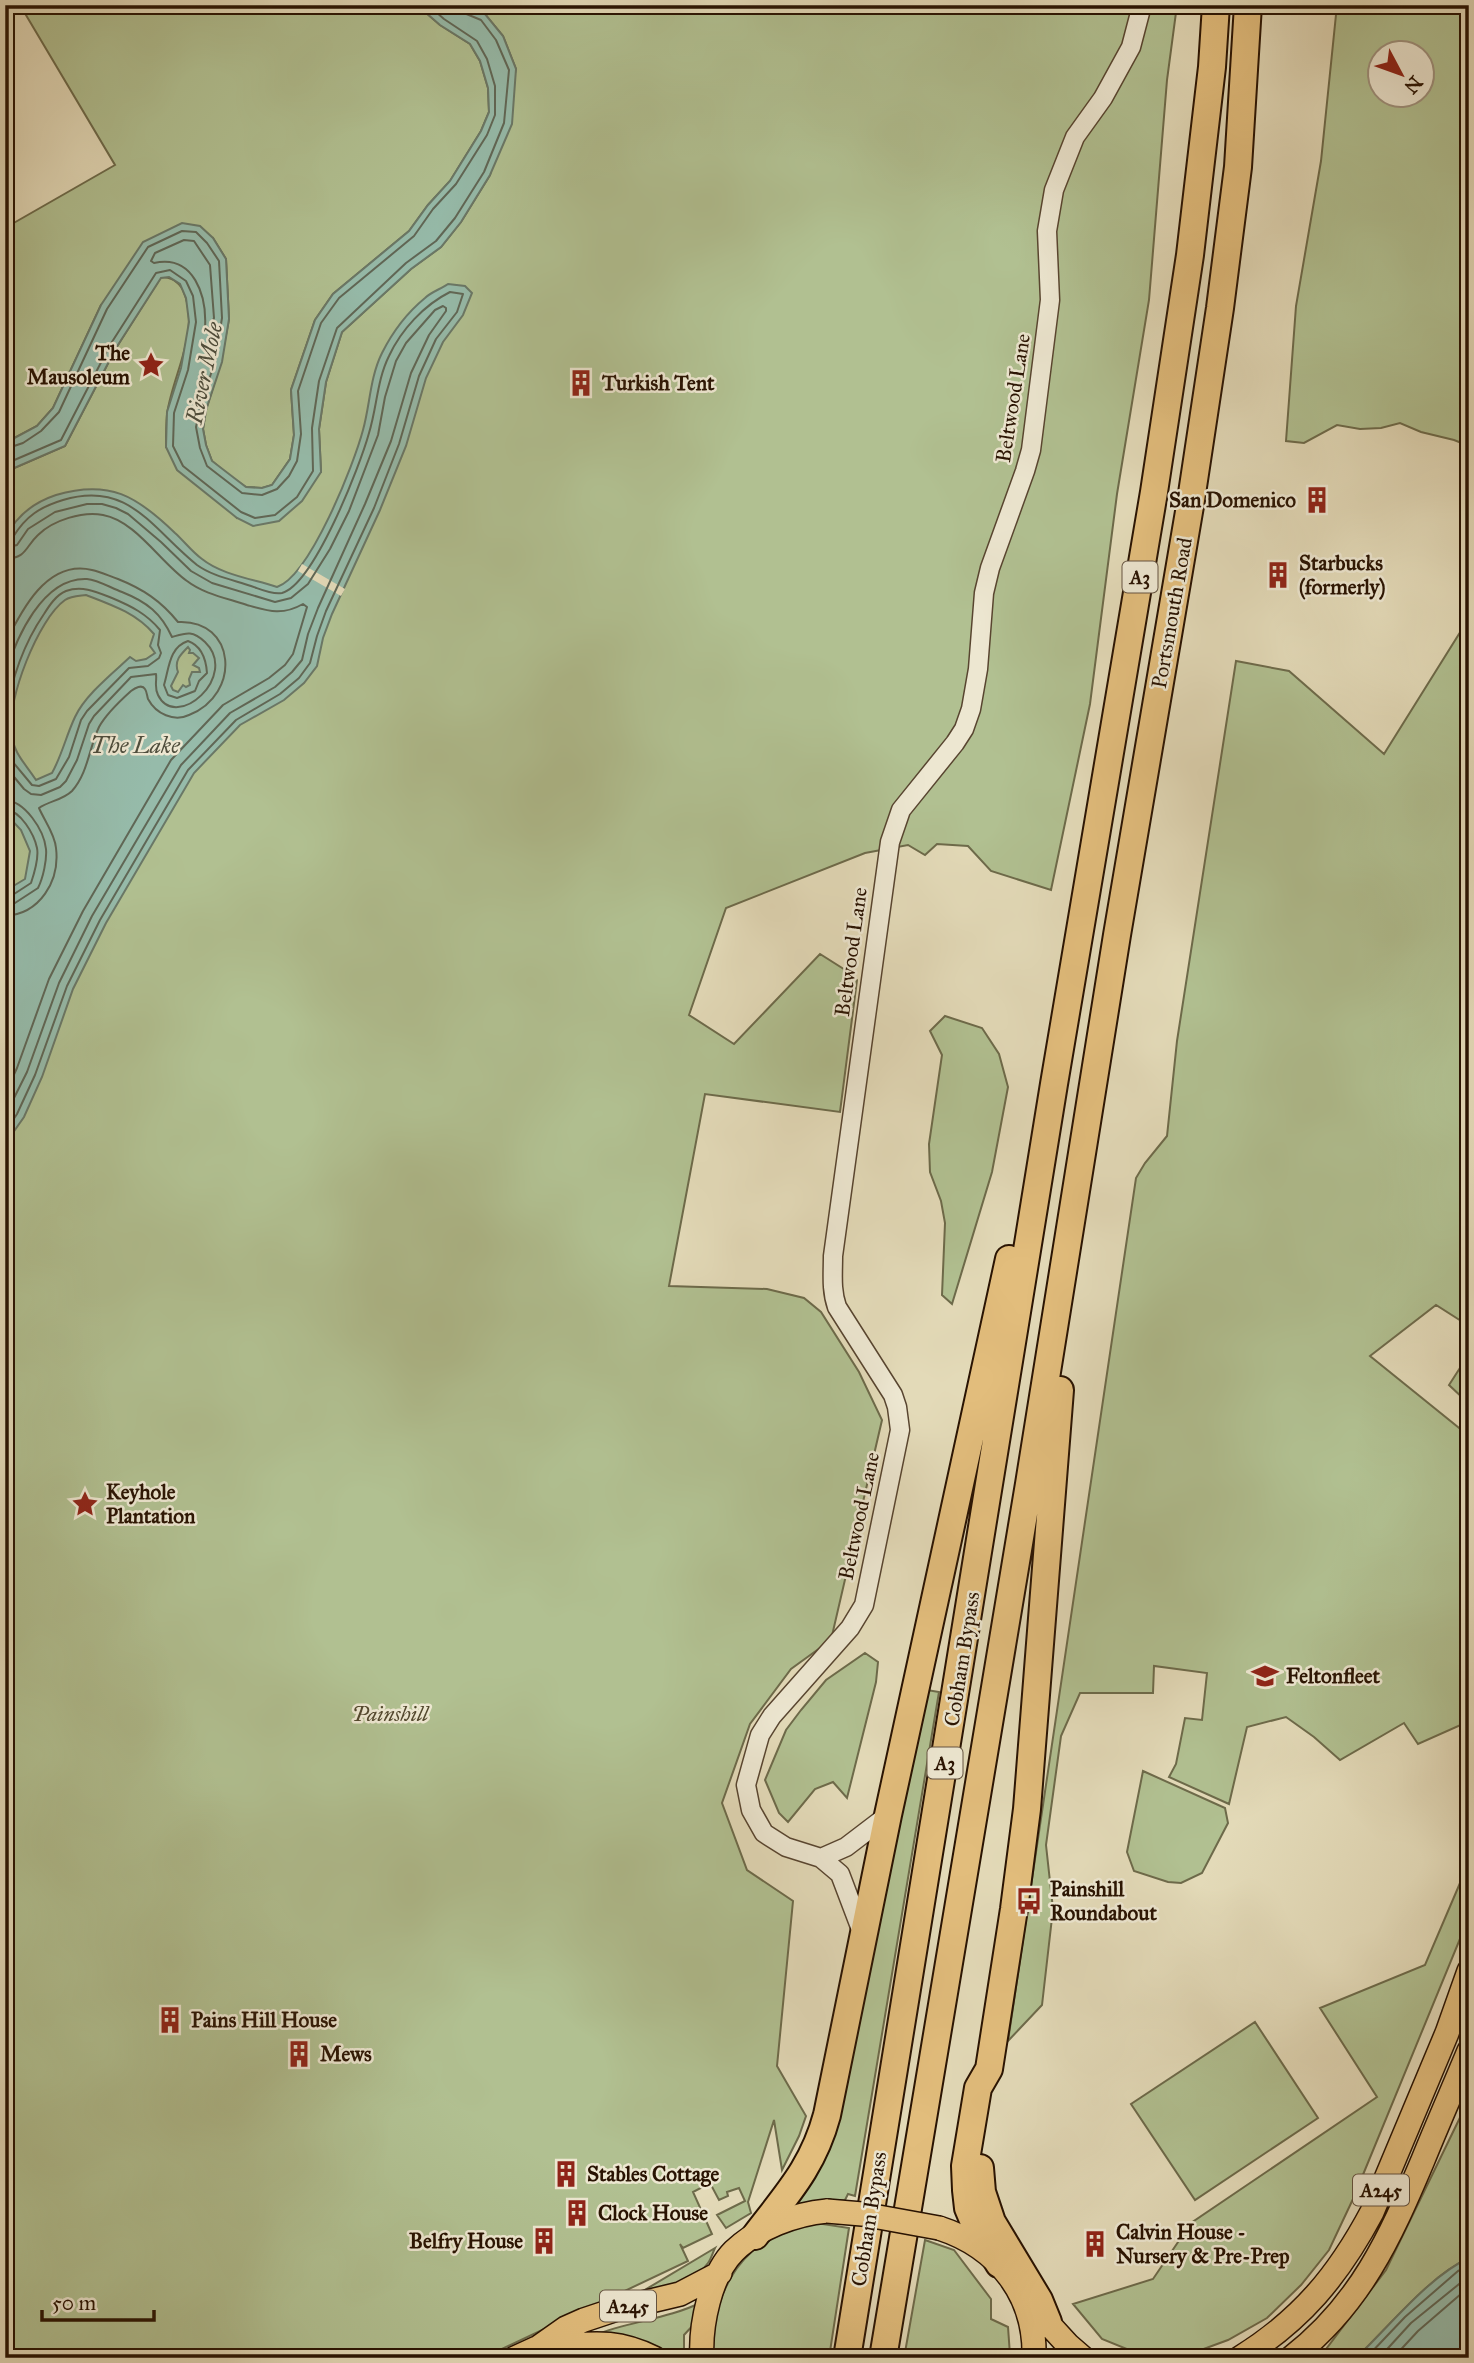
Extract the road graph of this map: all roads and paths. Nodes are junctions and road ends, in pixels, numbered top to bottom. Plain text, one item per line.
1 (1142, 5) edge
2 (1216, 5) edge
3 (1248, 5) edge
4 (1041, 1168) junction
5 (1072, 1217) junction
6 (888, 1815) junction
7 (821, 1858) junction
8 (864, 1939) junction
9 (1466, 1977) edge
10 (1469, 2051) edge
11 (989, 2069) junction
12 (755, 2236) junction
13 (999, 2264) junction
14 (720, 2273) junction
15 (1023, 2296) junction
16 (1048, 2322) junction
17 (539, 2347) junction
18 (515, 2358) edge
19 (654, 2358) edge
20 (702, 2358) edge
21 (847, 2358) edge
22 (883, 2358) edge
23 (1034, 2358) edge
24 (1083, 2358) edge
25 (1240, 2358) edge
26 (1291, 2358) edge

1 - 7 street, Beltwood Lane
2 - 4 highway, Portsmouth Road / A3
3 - 5 highway, Portsmouth Road / A3
4 - 6 highway
4 - 21 highway, Cobham Bypass / A3
5 - 11 highway
5 - 22 highway, Cobham Bypass / A3
6 - 7 street
6 - 8 highway
7 - 8 street, Beltwood Lane
8 - 12 highway
9 - 25 main road, A245
10 - 26 main road, A245
11 - 13 highway
11 - 16 highway
12 - 13 main road, bridge
12 - 14 main road
13 - 15 main road
14 - 17 main road, A245
14 - 20 main road
15 - 16 main road
15 - 23 main road
16 - 24 main road
17 - 18 main road, A245
17 - 19 main road, A245

